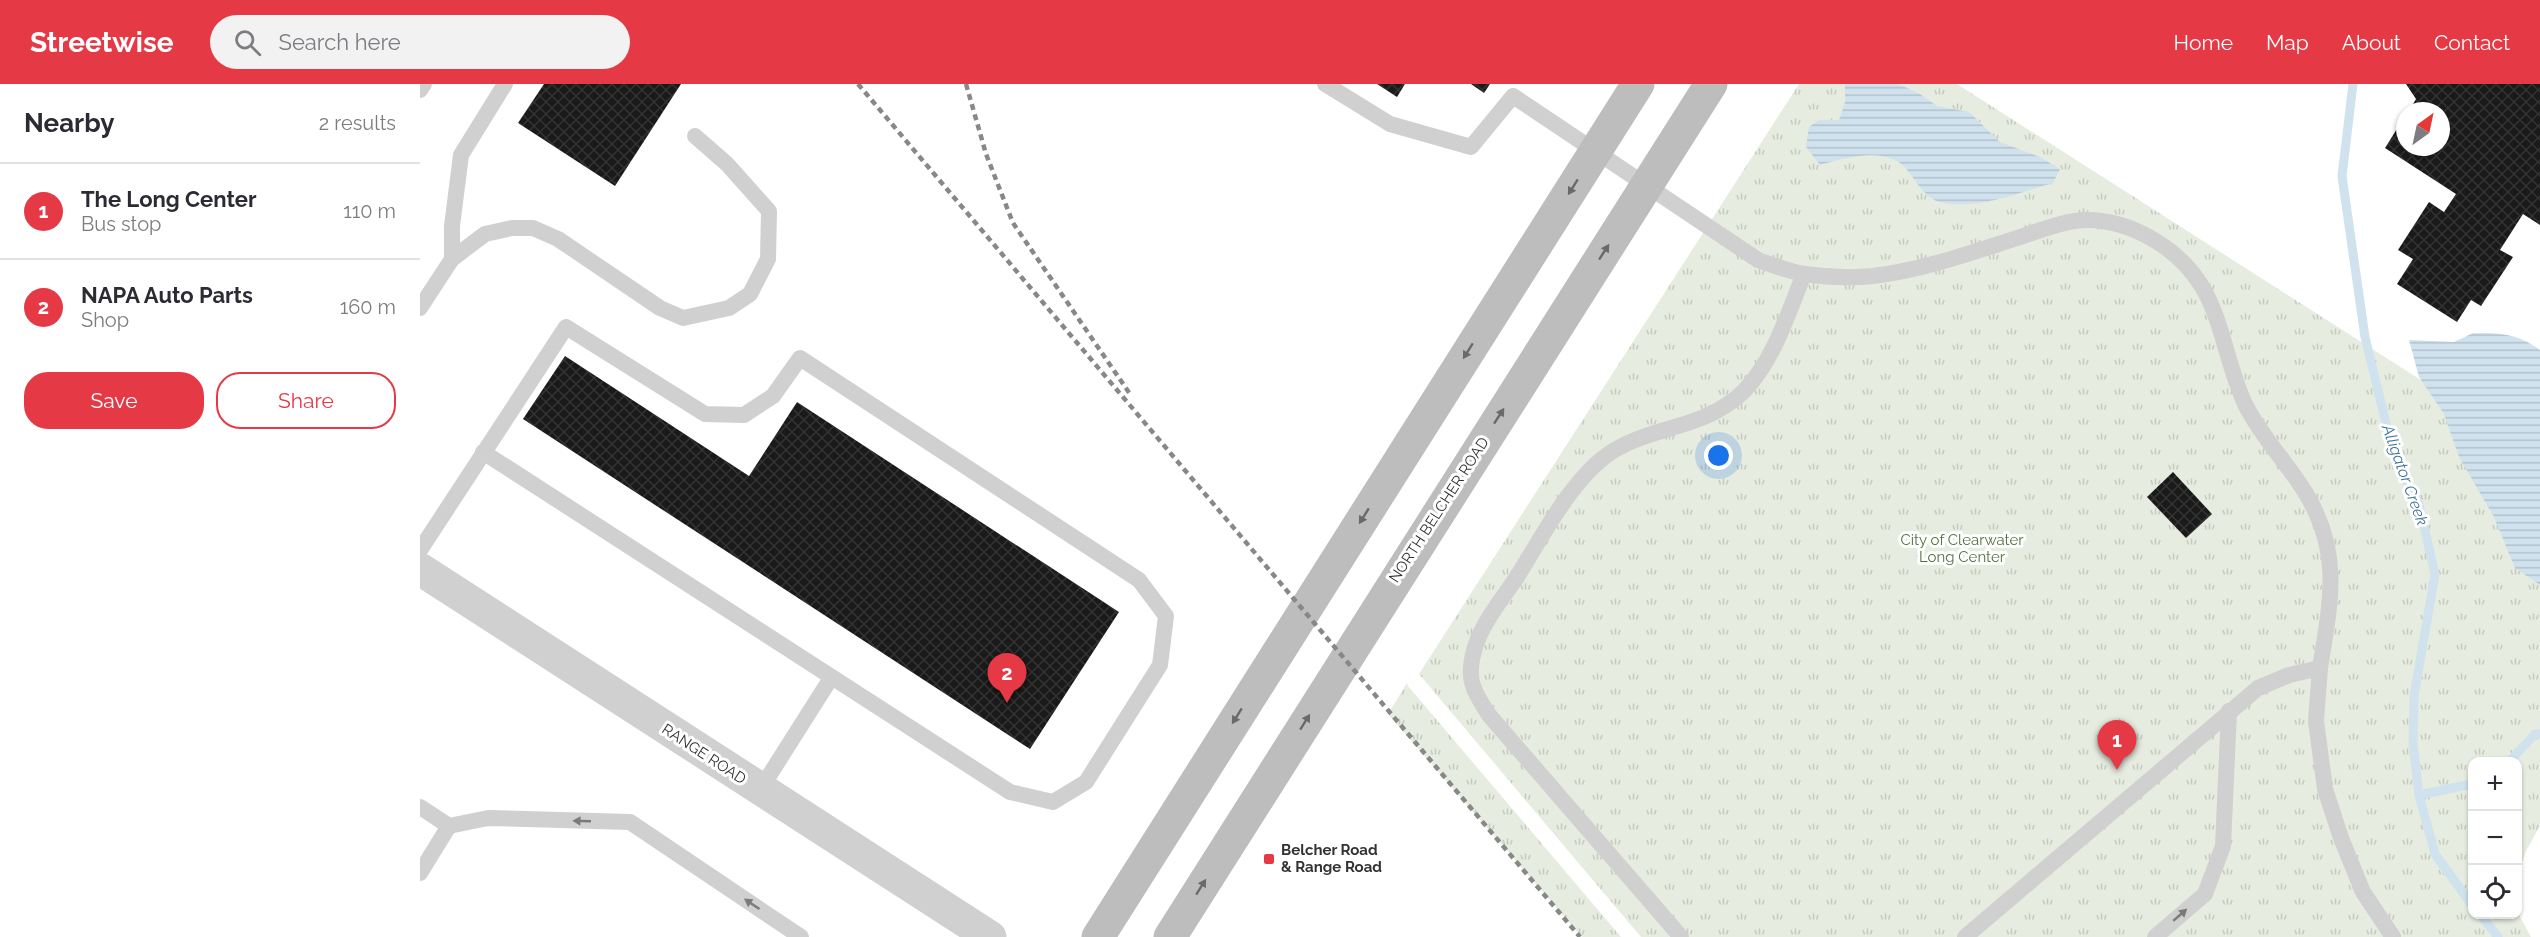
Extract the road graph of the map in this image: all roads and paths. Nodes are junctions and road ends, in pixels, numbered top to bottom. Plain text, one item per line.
1 (424, 84) edge
2 (505, 84) edge
3 (1325, 84) edge
4 (1638, 84) edge
5 (1711, 84) edge
6 (420, 90) edge
7 (1517, 90) edge
8 (695, 136) dead end
9 (1595, 151) junction
10 (1647, 186) junction
11 (452, 259) junction
12 (1804, 274) junction
13 (420, 308) edge
14 (483, 452) junction
15 (420, 550) edge
16 (420, 569) edge
17 (2320, 668) junction
18 (831, 678) junction
19 (2229, 711) junction
20 (760, 790) junction
21 (420, 807) edge
22 (450, 826) junction
23 (420, 873) edge
24 (801, 937) edge
25 (990, 937) edge
26 (1098, 937) edge
27 (1170, 937) edge
28 (1681, 937) edge
29 (1965, 937) edge
30 (2155, 937) edge
31 (2393, 937) edge

1 - 6 lane
2 - 11 lane
3 - 7 lane
4 - 9 main road
5 - 10 main road, NORTH BELCHER ROAD
7 - 9 lane
8 - 11 lane
9 - 10 lane
9 -> 26 main road
10 - 12 lane
27 -> 10 main road, NORTH BELCHER ROAD
11 - 13 lane
12 - 17 lane
12 - 28 lane
14 - 15 lane
14 - 18 lane
14 - 18 lane
16 - 20 street, RANGE ROAD
17 - 19 lane
17 - 31 lane
18 - 20 lane
19 - 29 lane
30 -> 19 lane
20 - 25 street, RANGE ROAD
21 - 22 lane
22 - 23 lane
24 -> 22 lane

